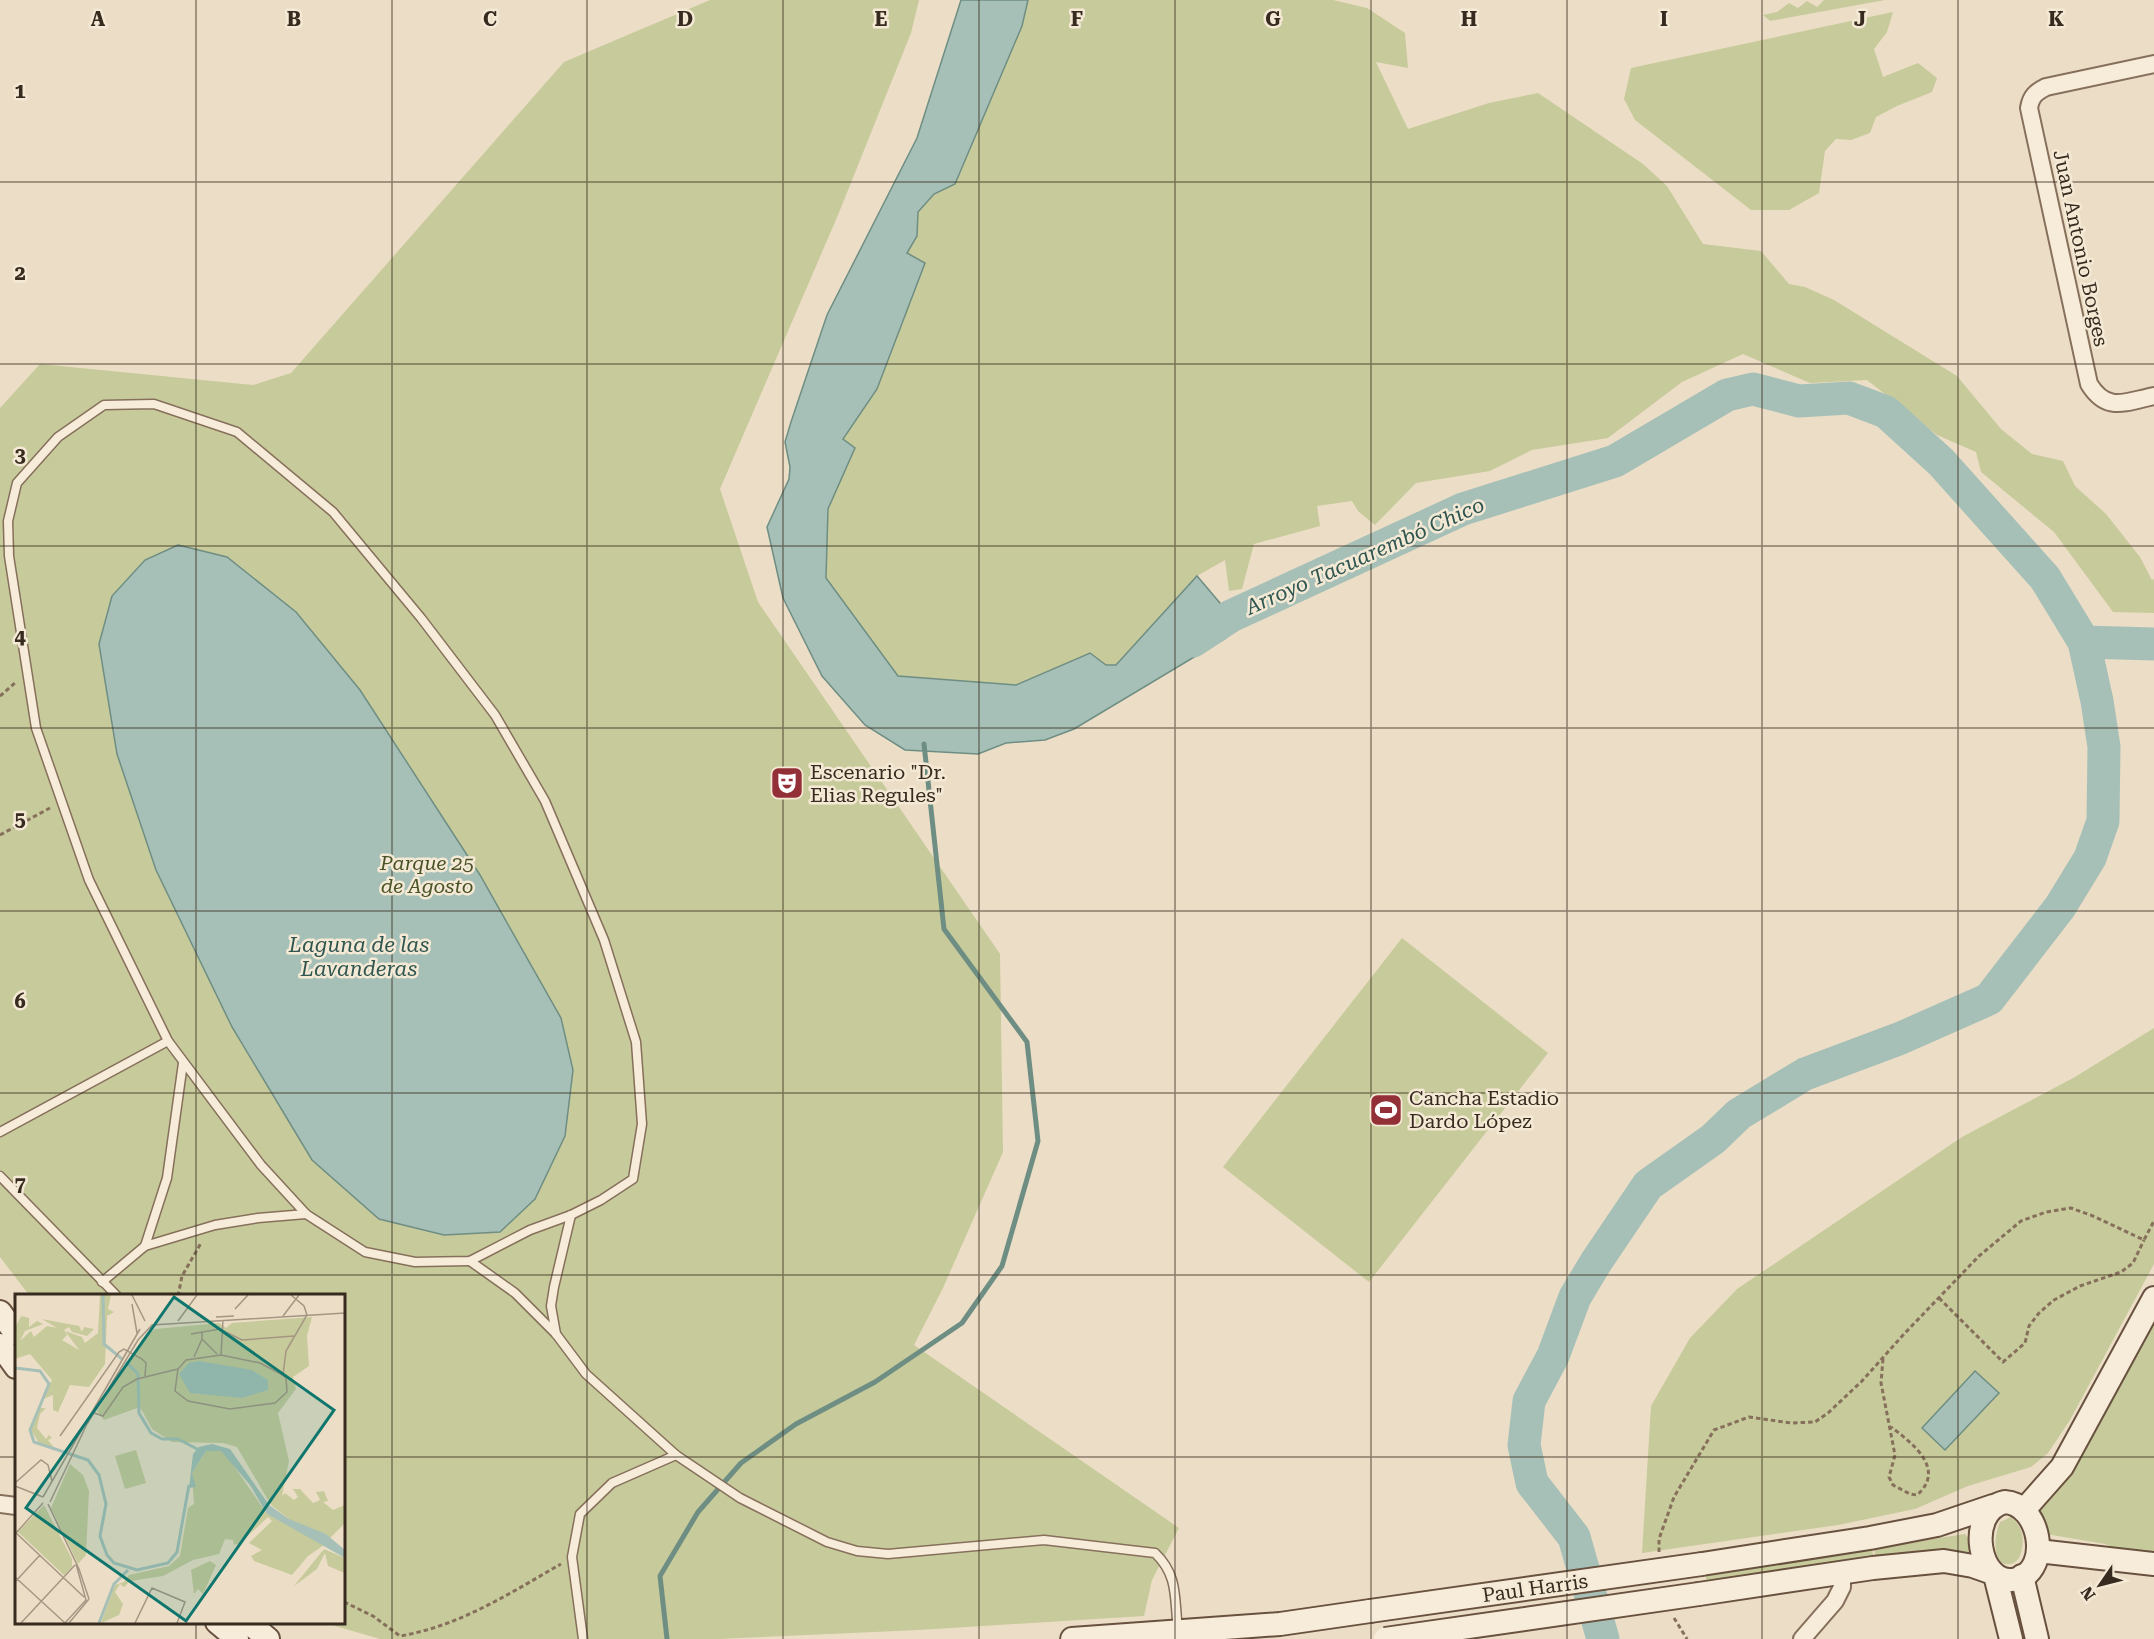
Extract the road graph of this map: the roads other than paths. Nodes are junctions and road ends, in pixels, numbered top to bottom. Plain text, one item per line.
1 (2154, 64) edge
2 (2154, 396) edge
3 (4, 523) edge
4 (168, 1041) junction
5 (183, 1063) junction
6 (0, 1132) edge
7 (0, 1176) edge
8 (306, 1214) junction
9 (571, 1215) junction
10 (145, 1246) junction
11 (470, 1261) junction
12 (102, 1282) junction
13 (115, 1294) edge
14 (2154, 1298) edge
15 (0, 1312) edge
16 (15, 1333) edge
17 (556, 1334) junction
18 (0, 1345) edge
19 (15, 1366) edge
20 (676, 1455) junction
21 (0, 1504) edge
22 (15, 1506) edge
23 (1993, 1506) junction
24 (2024, 1510) junction
25 (2038, 1551) junction
26 (2154, 1564) edge
27 (1842, 1573) junction
28 (1994, 1574) junction
29 (2022, 1576) junction
30 (218, 1624) edge
31 (249, 1624) edge
32 (1178, 1636) edge
33 (237, 1639) edge
34 (268, 1639) edge
35 (583, 1639) edge
36 (1072, 1639) edge
37 (1385, 1639) edge
38 (1802, 1639) edge
39 (2011, 1639) edge
40 (2037, 1639) edge

1 - 2 street, Juan Antonio Borges
3 - 4 lane
3 - 9 lane
4 - 5 lane
4 - 6 lane
5 - 8 lane
5 - 10 lane
7 - 12 lane
8 - 10 lane
8 - 11 lane
9 - 11 lane
9 - 17 lane
10 - 12 lane
11 - 17 lane
12 - 13 lane
14 - 24 main road
15 - 16 main road
17 - 20 lane
18 - 19 main road
20 - 32 lane
20 - 35 lane
21 - 22 street
23 - 24 main road
23 - 28 main road
23 - 32 main road, Paul Harris, bridge
24 - 25 main road
25 - 26 main road
25 - 29 main road
27 - 28 main road, Paul Harris
27 - 37 main road, Paul Harris, bridge
27 - 38 street
28 - 29 main road
28 - 39 main road
29 - 40 main road
30 - 33 main road
31 - 34 main road
32 - 36 main road, Paul Harris

